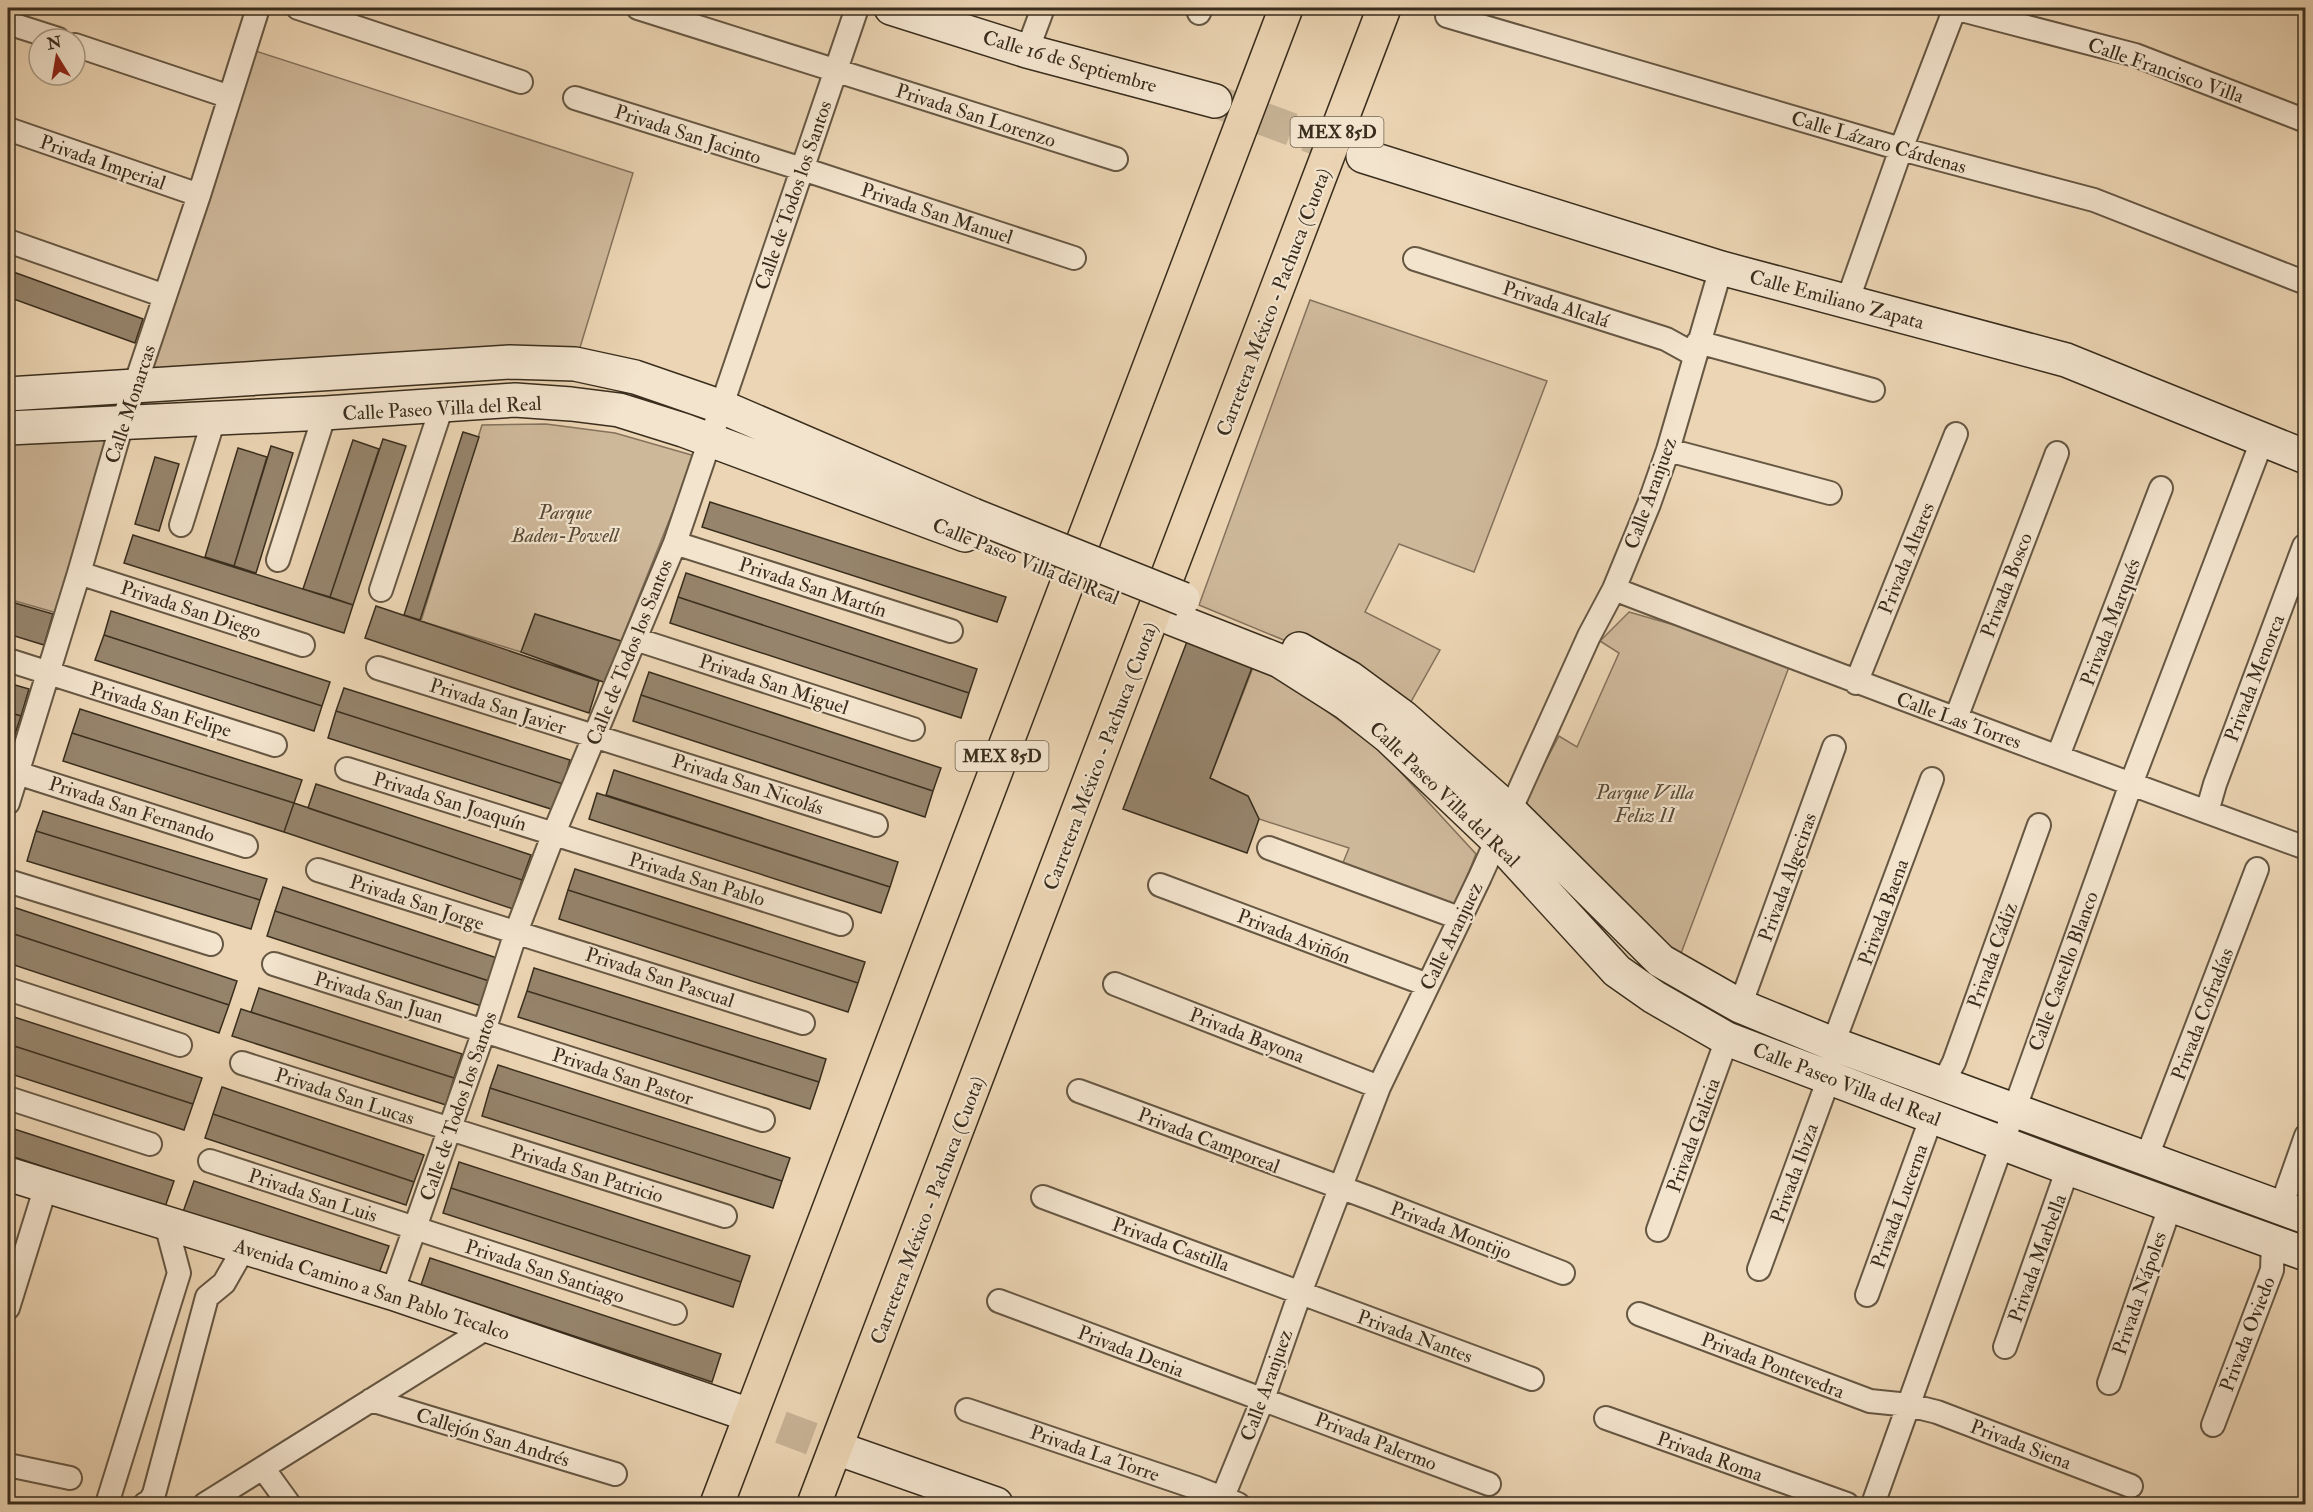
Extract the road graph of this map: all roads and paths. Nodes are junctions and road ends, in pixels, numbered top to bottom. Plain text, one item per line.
1 (258, 8) edge
2 (298, 8) edge
3 (638, 8) edge
4 (857, 8) edge
5 (891, 8) edge
6 (1043, 8) edge
7 (1286, 8) edge
8 (1384, 8) edge
9 (1955, 8) edge
10 (1447, 16) dead end
11 (8, 23) edge
12 (27, 29) edge
13 (87, 49) edge
14 (1027, 51) junction
15 (836, 70) junction
16 (521, 82) dead end
17 (230, 97) junction
18 (575, 98) dead end
19 (1215, 101) tunnel mouth
20 (2306, 121) edge
21 (8, 129) edge
22 (1900, 149) junction
23 (1363, 156) tunnel mouth
24 (1116, 159) dead end
25 (800, 170) junction
26 (199, 195) junction
27 (8, 241) edge
28 (1074, 258) dead end
29 (1415, 259) dead end
30 (1721, 268) junction
31 (2306, 283) edge
32 (165, 296) junction
33 (1846, 302) junction
34 (1697, 348) junction
35 (134, 387) junction
36 (1873, 390) dead end
37 (8, 394) edge
38 (442, 406) junction
39 (722, 407) junction
40 (325, 413) junction
41 (214, 419) junction
42 (122, 424) junction
43 (8, 428) edge
44 (1956, 434) dead end
45 (2262, 441) junction
46 (711, 442) junction
47 (1668, 450) junction
48 (2057, 453) dead end
49 (2306, 457) edge
50 (2161, 488) dead end
51 (1830, 493) dead end
52 (181, 525) dead end
53 (969, 525) junction
54 (675, 543) junction
55 (2304, 546) edge
56 (278, 560) dead end
57 (79, 573) junction
58 (1614, 589) junction
59 (381, 590) dead end
60 (1178, 609) junction
61 (951, 631) dead end
62 (634, 639) junction
63 (303, 645) dead end
64 (8, 660) edge
65 (378, 668) dead end
66 (48, 672) junction
67 (1856, 683) junction
68 (1956, 718) junction
69 (913, 729) dead end
70 (595, 736) junction
71 (619, 743) joint
72 (274, 745) dead end
73 (1834, 747) dead end
74 (2058, 756) junction
75 (347, 769) dead end
76 (12, 771) edge
77 (1932, 779) dead end
78 (2131, 784) junction
79 (8, 803) edge
80 (1510, 811) junction
81 (2207, 812) junction
82 (876, 825) dead end
83 (2039, 825) dead end
84 (554, 833) junction
85 (1497, 840) junction
86 (246, 846) dead end
87 (1269, 848) dead end
88 (2306, 848) edge
89 (2258, 869) dead end
90 (318, 870) dead end
91 (8, 881) edge
92 (1160, 885) dead end
93 (1459, 918) junction
94 (841, 924) dead end
95 (516, 932) junction
96 (211, 944) dead end
97 (274, 964) dead end
98 (1115, 984) dead end
99 (1428, 985) junction
100 (8, 989) edge
101 (1740, 1006) junction
102 (803, 1023) dead end
103 (484, 1031) junction
104 (1727, 1039) junction
105 (1833, 1044) junction
106 (180, 1045) dead end
107 (242, 1063) dead end
108 (1829, 1078) junction
109 (1943, 1083) junction
110 (1379, 1087) junction
111 (1079, 1091) dead end
112 (8, 1098) edge
113 (2013, 1110) junction
114 (1932, 1116) junction
115 (763, 1120) dead end
116 (448, 1130) junction
117 (2306, 1136) edge
118 (2001, 1142) junction
119 (150, 1144) dead end
120 (2146, 1159) junction
121 (210, 1161) dead end
122 (2068, 1168) junction
123 (8, 1174) edge
124 (46, 1186) junction
125 (1339, 1188) junction
126 (1043, 1197) dead end
127 (2171, 1204) junction
128 (2293, 1212) edge
129 (725, 1216) dead end
130 (166, 1224) junction
131 (416, 1227) junction
132 (1658, 1230) dead end
133 (2273, 1242) junction
134 (244, 1248) junction
135 (2306, 1254) edge
136 (1759, 1269) dead end
137 (179, 1273) junction
138 (1563, 1273) dead end
139 (392, 1293) junction
140 (1299, 1293) junction
141 (1867, 1295) dead end
142 (207, 1296) junction
143 (999, 1301) dead end
144 (8, 1308) edge
145 (675, 1312) dead end
146 (1639, 1314) dead end
147 (490, 1326) junction
148 (2005, 1347) dead end
149 (1532, 1379) dead end
150 (2109, 1383) dead end
151 (1263, 1399) junction
152 (371, 1400) junction
153 (1909, 1405) junction
154 (735, 1410) tunnel mouth
155 (967, 1410) dead end
156 (1606, 1418) dead end
157 (2214, 1425) dead end
158 (842, 1450) tunnel mouth
159 (8, 1465) edge
160 (263, 1468) junction
161 (615, 1474) dead end
162 (70, 1478) dead end
163 (1489, 1484) dead end
164 (2131, 1486) dead end
165 (1227, 1502) edge
166 (107, 1504) edge
167 (145, 1504) edge
168 (205, 1504) edge
169 (289, 1504) edge
170 (717, 1504) edge
171 (814, 1504) edge
172 (996, 1504) edge
173 (1847, 1504) edge
174 (1873, 1504) edge

1 - 17 street, Calle Monarcas
2 - 16 street
3 - 15 street, Privada San Lorenzo
4 - 15 street, Calle de Todos los Santos
5 - 14 street, Calle 16 de Septiembre
6 - 14 street
7 - 170 highway, MEX 85D
8 - 171 highway, Carretera México - Pachuca (Cuota) / MEX 85D
9 - 20 street, Calle Francisco Villa
9 - 22 street
10 - 22 street, Calle Lázaro Cárdenas
11 - 12 street
13 - 17 street
14 - 19 street, Calle 16 de Septiembre
15 - 24 street, Privada San Lorenzo
15 - 25 street, Calle de Todos los Santos
17 - 26 street, Calle Monarcas
18 - 25 street, Privada San Jacinto
21 - 26 street, Privada Imperial
22 - 31 street, Calle Lázaro Cárdenas
22 - 33 street
23 - 30 street, Calle Emiliano Zapata
25 - 28 street, Privada San Manuel
25 - 39 street, Calle de Todos los Santos
26 - 32 street, Calle Monarcas
27 - 32 street
29 - 34 street, Privada Alcalá
30 - 33 street, Calle Emiliano Zapata
30 - 34 street, Calle Aranjuez
32 - 35 street, Calle Monarcas
33 - 45 street, Calle Emiliano Zapata
34 - 36 street, Privada Alcalá
34 - 47 street, Calle Aranjuez
35 - 37 street, Calle Paseo Villa del Real
35 - 39 street, Calle Paseo Villa del Real
35 - 42 street, Calle Monarcas
38 - 40 street, Calle Paseo Villa del Real
38 - 46 street, Calle Paseo Villa del Real
38 - 59 street
39 - 46 street, Calle de Todos los Santos
39 - 53 street, Calle Paseo Villa del Real
40 - 41 street, Calle Paseo Villa del Real
40 - 56 street
41 - 42 street, Calle Paseo Villa del Real
41 - 52 street
42 - 43 street, Calle Paseo Villa del Real
42 - 57 street, Calle Monarcas
44 - 67 street, Privada Altares
45 - 49 street, Calle Emiliano Zapata
45 - 78 street, Calle Castello Blanco
46 - 53 street, Calle Paseo Villa del Real
46 - 54 street, Calle de Todos los Santos
47 - 51 street
47 - 58 street, Calle Aranjuez
48 - 68 street, Privada Bosco
50 - 74 street, Privada Marqués
53 - 60 street, Calle Paseo Villa del Real
54 - 61 street, Privada San Martín
54 - 62 street, Calle de Todos los Santos
55 - 81 street, Privada Menorca
57 - 63 street, Privada San Diego
57 - 66 street, Calle Monarcas
58 - 67 street, Calle Las Torres
58 - 80 street, Calle Aranjuez
60 - 80 street, Calle Paseo Villa del Real
60 - 85 street, Calle Paseo Villa del Real
62 - 69 street, Privada San Miguel
62 - 70 street, Calle de Todos los Santos
64 - 66 street, Privada San Felipe
65 - 70 street, Privada San Javier
66 - 72 street, Privada San Felipe
66 - 76 street, Calle Monarcas
67 - 68 street, Calle Las Torres
68 - 74 street, Calle Las Torres
70 - 71 street, Privada San Javier
70 - 84 street, Calle de Todos los Santos
71 - 82 street, Privada San Nicolás
73 - 101 street, Privada Algeciras
74 - 78 street, Calle Las Torres
75 - 84 street, Privada San Joaquín
76 - 79 street, Calle Monarcas
76 - 86 street, Privada San Fernando
77 - 105 street, Privada Baena
78 - 81 street, Calle Las Torres
78 - 113 street, Calle Castello Blanco
80 - 85 street, Calle Aranjuez
80 - 101 street, Calle Paseo Villa del Real
81 - 88 street, Calle Las Torres
83 - 109 street, Privada Cádiz
84 - 94 street, Privada San Pablo
84 - 95 street, Calle de Todos los Santos
85 - 93 street, Calle Aranjuez
85 - 104 street, Calle Paseo Villa del Real
87 - 93 street
89 - 120 street, Privada Cofradías
90 - 95 street, Privada San Jorge
91 - 96 street
92 - 99 street, Privada Aviñón
93 - 99 street, Calle Aranjuez
95 - 102 street, Privada San Pascual
95 - 103 street, Calle de Todos los Santos
97 - 103 street, Privada San Juan
98 - 110 street, Privada Bayona
99 - 110 street, Calle Aranjuez
100 - 106 street
101 - 105 street, Calle Paseo Villa del Real
103 - 115 street, Privada San Pastor
103 - 116 street, Calle de Todos los Santos
104 - 108 street, Calle Paseo Villa del Real
104 - 132 street, Privada Galicia
105 - 109 street, Calle Paseo Villa del Real
107 - 116 street, Privada San Lucas
108 - 114 street, Calle Paseo Villa del Real
108 - 136 street, Privada Ibiza
109 - 113 street, Calle Paseo Villa del Real
110 - 125 street, Calle Aranjuez
111 - 125 street, Privada Camporeal
112 - 119 street
113 - 118 street, Calle Castello Blanco
113 - 120 street, Calle Paseo Villa del Real
114 - 118 street, Calle Paseo Villa del Real
114 - 141 street, Privada Lucerna
116 - 129 street, Privada San Patricio
116 - 131 street, Calle de Todos los Santos
117 - 128 street
118 - 122 street, Calle Paseo Villa del Real
118 - 153 street, Calle Castello Blanco
120 - 128 street, Calle Paseo Villa del Real
121 - 131 street, Privada San Luis
122 - 127 street, Calle Paseo Villa del Real
122 - 148 street, Privada Marbella
123 - 124 street, Avenida Camino a San Pablo Tecalco
124 - 130 street, Avenida Camino a San Pablo Tecalco
124 - 144 street
125 - 138 street, Privada Montijo
125 - 140 street, Calle Aranjuez
126 - 140 street, Privada Castilla
127 - 133 street, Calle Paseo Villa del Real
127 - 150 street, Privada Nápoles
130 - 134 street, Avenida Camino a San Pablo Tecalco
130 - 137 street
131 - 139 street, Calle de Todos los Santos
131 - 145 street, Privada San Santiago
133 - 135 street, Calle Paseo Villa del Real
133 - 157 street, Privada Oviedo
134 - 139 street, Avenida Camino a San Pablo Tecalco
134 - 142 street
137 - 142 street
137 - 166 street
139 - 147 street, Avenida Camino a San Pablo Tecalco
140 - 149 street, Privada Nantes
140 - 151 street, Calle Aranjuez
142 - 167 street
143 - 151 street, Privada Denia
146 - 153 street, Privada Pontevedra
147 - 152 street
147 - 154 street, Avenida Camino a San Pablo Tecalco
151 - 163 street, Privada Palermo
151 - 165 street, Calle Aranjuez
152 - 160 street
152 - 161 street, Callejón San Andrés
153 - 164 street, Privada Siena
153 - 174 street, Calle Castello Blanco
155 - 165 street, Privada La Torre
156 - 173 street, Privada Roma
158 - 172 street
159 - 162 street
160 - 168 street
160 - 169 street

